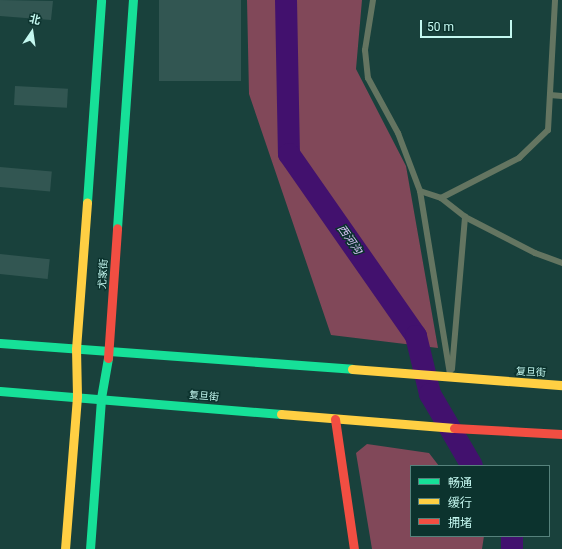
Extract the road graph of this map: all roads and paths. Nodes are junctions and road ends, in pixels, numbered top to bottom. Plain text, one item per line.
1 (101, 0) edge
2 (133, 0) edge
3 (373, 0) edge
4 (555, 0) edge
5 (550, 95) junction
6 (562, 96) edge
7 (420, 191) junction
8 (441, 198) junction
9 (465, 217) junction
10 (562, 263) edge
11 (0, 343) edge
12 (76, 349) junction
13 (109, 351) junction
14 (451, 378) junction
15 (562, 385) edge
16 (0, 391) edge
17 (77, 396) junction
18 (101, 398) junction
19 (335, 418) junction
20 (562, 434) edge
21 (65, 549) edge
22 (90, 549) edge
23 (354, 549) edge

1 - 12 main road
2 - 13 main road, 尤家街
3 - 7 lane
4 - 5 lane
5 - 6 lane
5 - 8 lane
7 - 8 lane
7 - 14 lane
8 - 9 lane
9 - 10 lane
9 - 14 lane
11 - 12 main road
12 - 13 main road
12 - 17 main road
13 - 14 main road, 复旦街
13 - 18 main road, 尤家街
14 - 15 main road, 复旦街
16 - 17 main road, 复旦街
17 - 18 main road, 复旦街
17 - 21 main road
18 - 19 main road, 复旦街
18 - 22 main road, 尤家街
19 - 20 main road, 复旦街
19 - 23 main road

